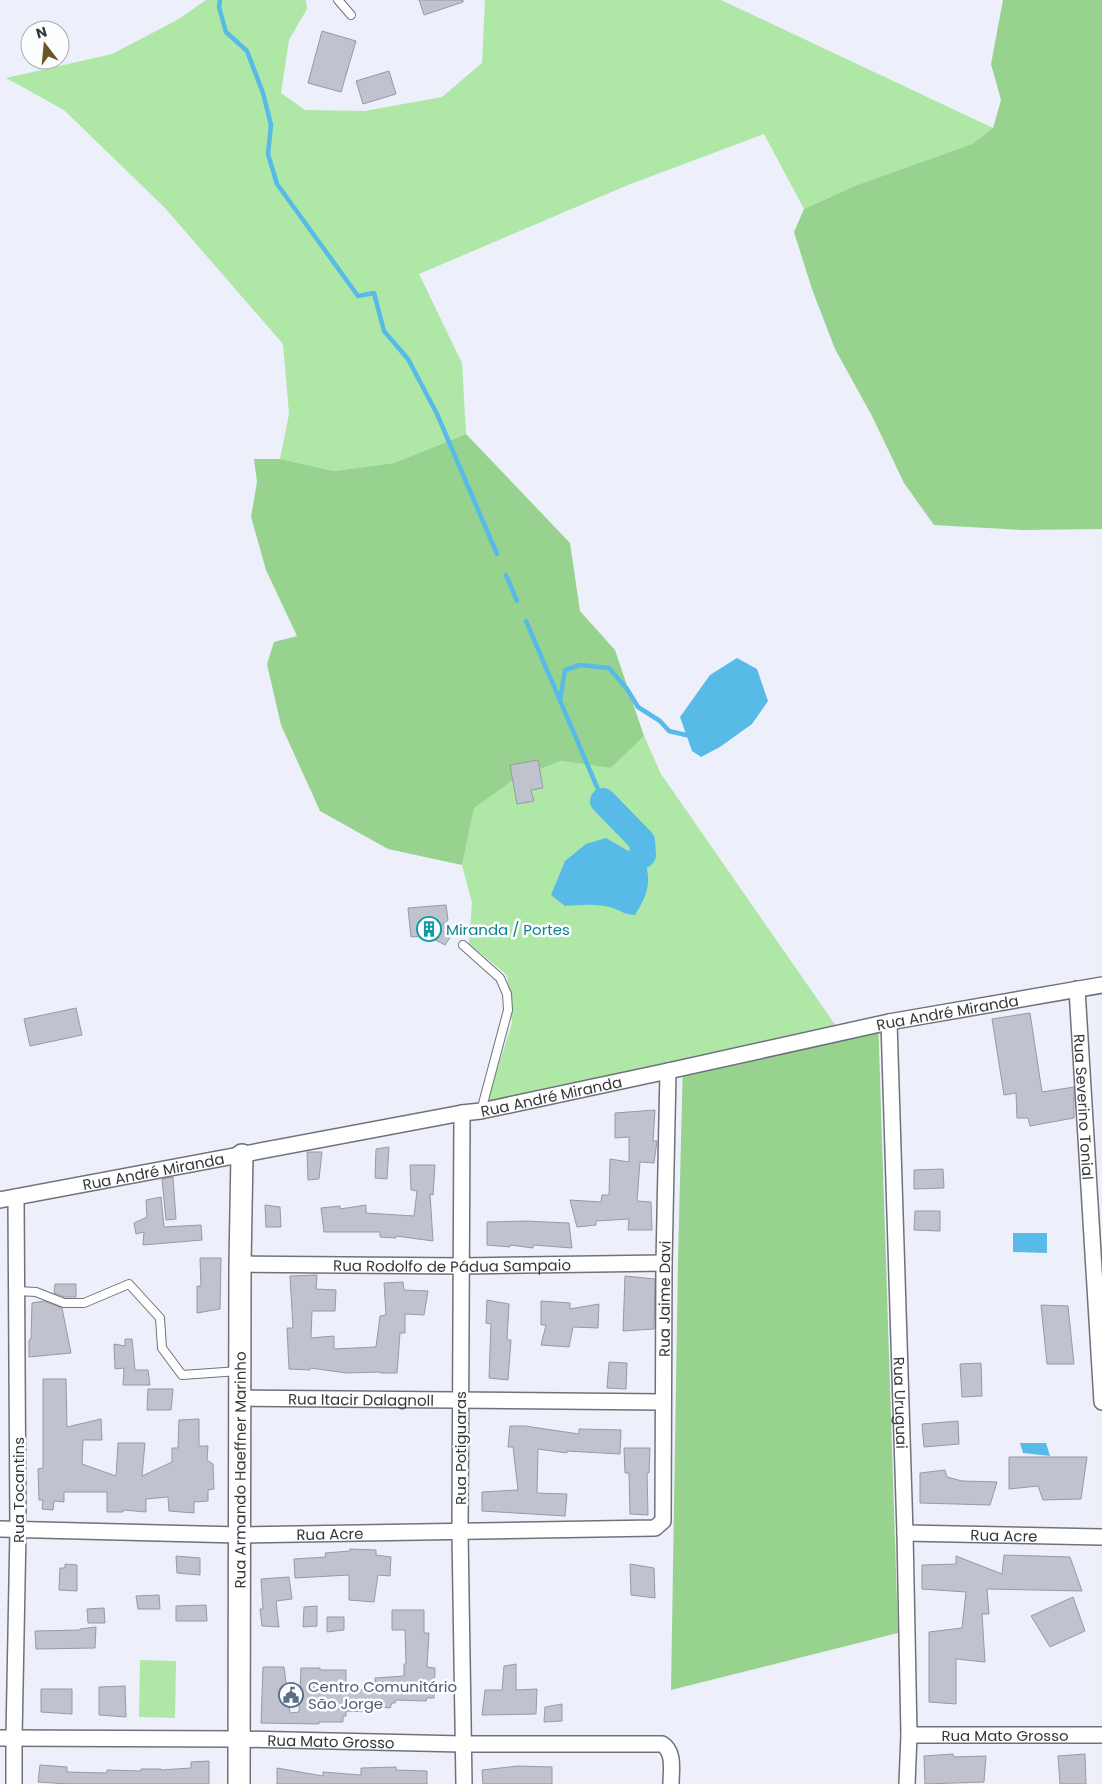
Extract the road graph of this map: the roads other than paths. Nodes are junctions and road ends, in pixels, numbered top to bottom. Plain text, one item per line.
1 (338, 0) edge
2 (351, 15) dead end
3 (463, 945) dead end
4 (1102, 985) edge
5 (1077, 990) junction
6 (889, 1022) junction
7 (668, 1071) junction
8 (481, 1111) junction
9 (462, 1113) junction
10 (242, 1155) junction
11 (16, 1197) junction
12 (0, 1200) edge
13 (664, 1263) junction
14 (240, 1264) junction
15 (462, 1266) junction
16 (17, 1291) junction
17 (240, 1371) junction
18 (240, 1398) junction
19 (460, 1401) junction
20 (663, 1402) junction
21 (1102, 1402) edge
22 (658, 1526) joint
23 (0, 1529) edge
24 (18, 1530) junction
25 (460, 1532) junction
26 (905, 1533) junction
27 (239, 1535) junction
28 (1102, 1537) edge
29 (909, 1735) junction
30 (1102, 1735) edge
31 (7, 1738) edge
32 (238, 1739) junction
33 (463, 1744) junction
34 (14, 1784) edge
35 (238, 1784) edge
36 (464, 1784) edge
37 (671, 1784) edge
38 (907, 1784) edge

1 - 2 lane
3 - 8 lane
4 - 5 street, Rua André Miranda
5 - 6 street, Rua André Miranda
5 - 21 street, Rua Severino Tonial
6 - 7 street, Rua André Miranda
6 - 26 street, Rua Uruguai
7 - 8 street, Rua André Miranda
7 - 13 street, Rua Jaime Davi
8 - 9 street, Rua André Miranda
9 - 10 street, Rua André Miranda
9 - 15 street, Rua Potiguaras
10 - 11 street, Rua André Miranda
10 - 14 street, Rua Armando Haeffner Marinho
11 - 12 street, Rua André Miranda
11 - 16 street, Rua Tocantins
13 - 15 street, Rua Rodolfo de Pádua Sampaio
13 - 20 street, Rua Jaime Davi
14 - 15 street, Rua Rodolfo de Pádua Sampaio
14 - 17 street, Rua Armando Haeffner Marinho
15 - 19 street, Rua Potiguaras
16 - 17 lane
16 - 24 street, Rua Tocantins
17 - 18 street, Rua Armando Haeffner Marinho
18 - 19 street, Rua Itacir Dalagnoll
18 - 27 street, Rua Armando Haeffner Marinho
19 - 20 street, Rua Itacir Dalagnoll
19 - 25 street, Rua Potiguaras
20 - 22 street, Rua Jaime Davi
22 - 25 street, Rua Acre
23 - 24 street, Rua Acre
24 - 27 street, Rua Acre
24 - 31 street, Rua Tocantins
25 - 27 street, Rua Acre
25 - 33 street, Rua Potiguaras
26 - 28 street, Rua Acre
26 - 29 street, Rua Uruguai
27 - 32 street, Rua Armando Haeffner Marinho
29 - 30 street, Rua Mato Grosso
29 - 38 street, Rua Uruguai
31 - 32 street, Rua Mato Grosso
31 - 34 street, Rua Tocantins
32 - 33 street, Rua Mato Grosso
32 - 35 street, Rua Armando Haeffner Marinho
33 - 36 street, Rua Potiguaras
33 - 37 street, Rua Mato Grosso

